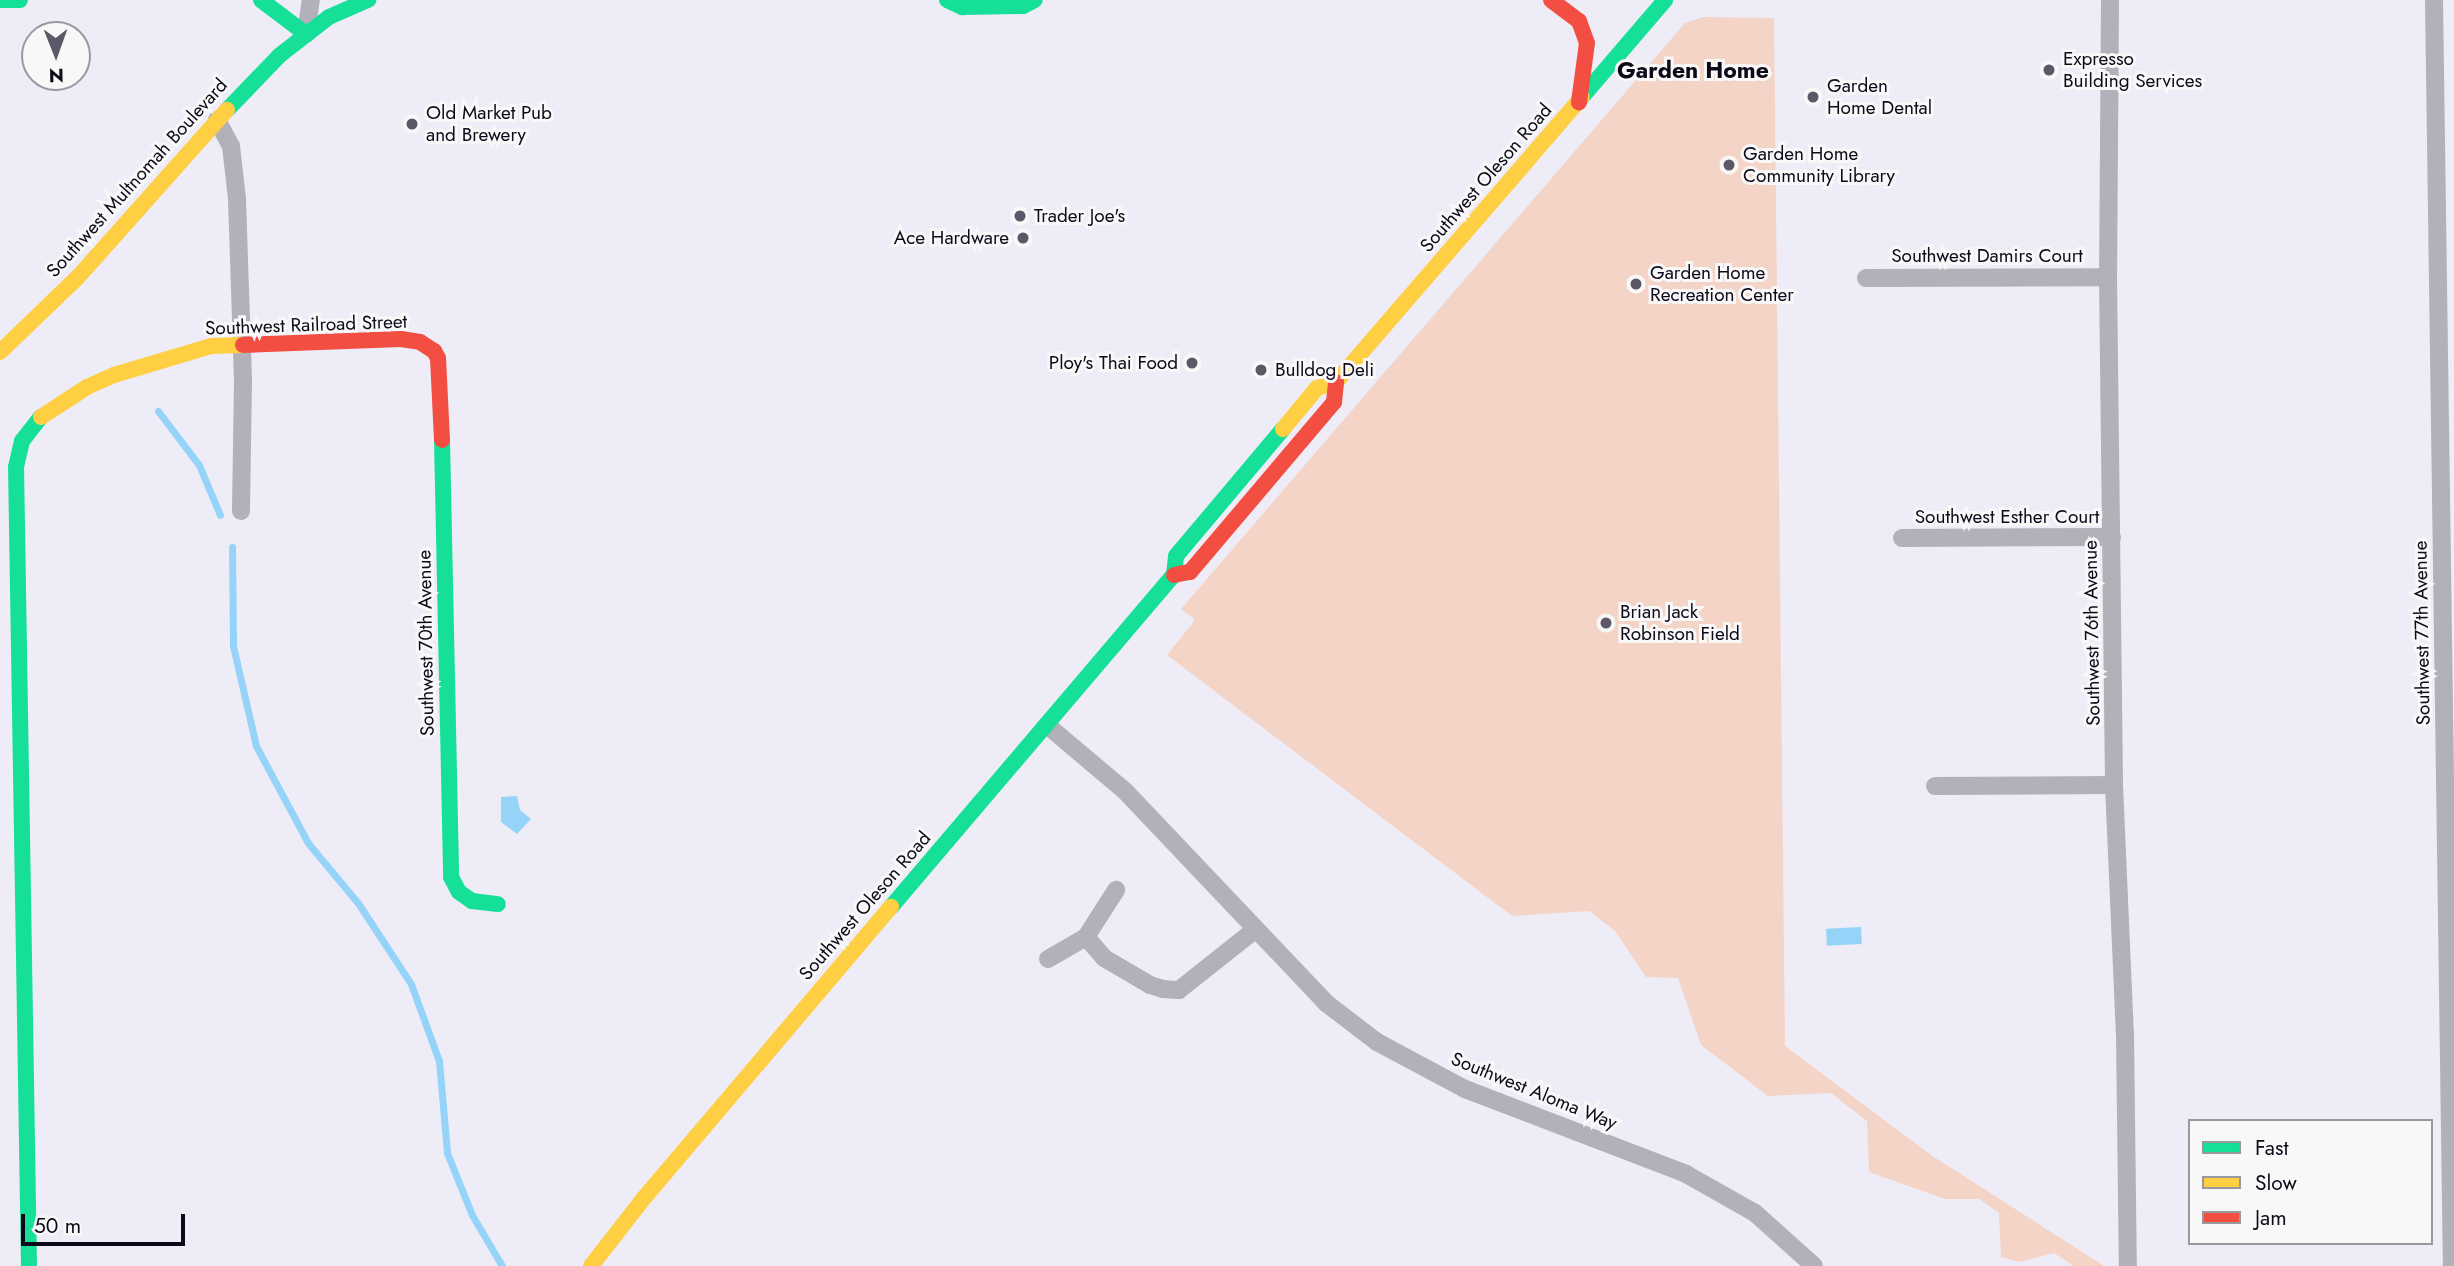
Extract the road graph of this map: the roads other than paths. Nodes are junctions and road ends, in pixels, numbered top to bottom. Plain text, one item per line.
1 (0, 0) edge
2 (20, 0) edge
3 (261, 0) edge
4 (311, 0) edge
5 (368, 0) edge
6 (947, 0) edge
7 (1035, 0) edge
8 (1551, 0) edge
9 (1665, 0) edge
10 (2110, 0) edge
11 (2434, 0) edge
12 (306, 34) junction
13 (1579, 104) junction
14 (217, 120) junction
15 (2108, 277) junction
16 (1866, 278) dead end
17 (239, 344) junction
18 (434, 351) joint
19 (0, 352) edge
20 (241, 511) dead end
21 (2112, 537) junction
22 (1902, 538) dead end
23 (1048, 726) junction
24 (2114, 785) junction
25 (1935, 786) dead end
26 (1116, 890) dead end
27 (498, 904) dead end
28 (1256, 929) junction
29 (1086, 937) junction
30 (1048, 959) dead end
31 (29, 1266) edge
32 (591, 1266) edge
33 (1814, 1266) edge
34 (2128, 1266) edge
35 (2452, 1266) edge

1 - 2 main road
3 - 12 main road
4 - 12 street
5 - 12 main road, Southwest Multnomah Boulevard
6 - 7 main road
8 - 13 main road
9 - 13 main road, Southwest Oleson Road
10 - 15 street, Southwest 76th Avenue
11 - 35 street, Southwest 77th Avenue
12 - 14 main road, Southwest Multnomah Boulevard
13 - 23 main road, Southwest Oleson Road
14 - 17 street
14 - 19 main road, Southwest Multnomah Boulevard
15 - 16 street, Southwest Damirs Court
15 - 21 street, Southwest 76th Avenue
17 - 18 main road, Southwest Railroad Street
17 - 20 street
17 - 31 main road, Southwest Railroad Street
18 - 27 main road, Southwest 70th Avenue
21 - 22 street, Southwest Esther Court
21 - 24 street, Southwest 76th Avenue
23 - 28 street, Southwest Aloma Way
23 - 32 main road, Southwest Oleson Road
24 - 25 street
24 - 34 street, Southwest 76th Avenue
26 - 29 street
28 - 29 street
28 - 33 street, Southwest Aloma Way
29 - 30 street

